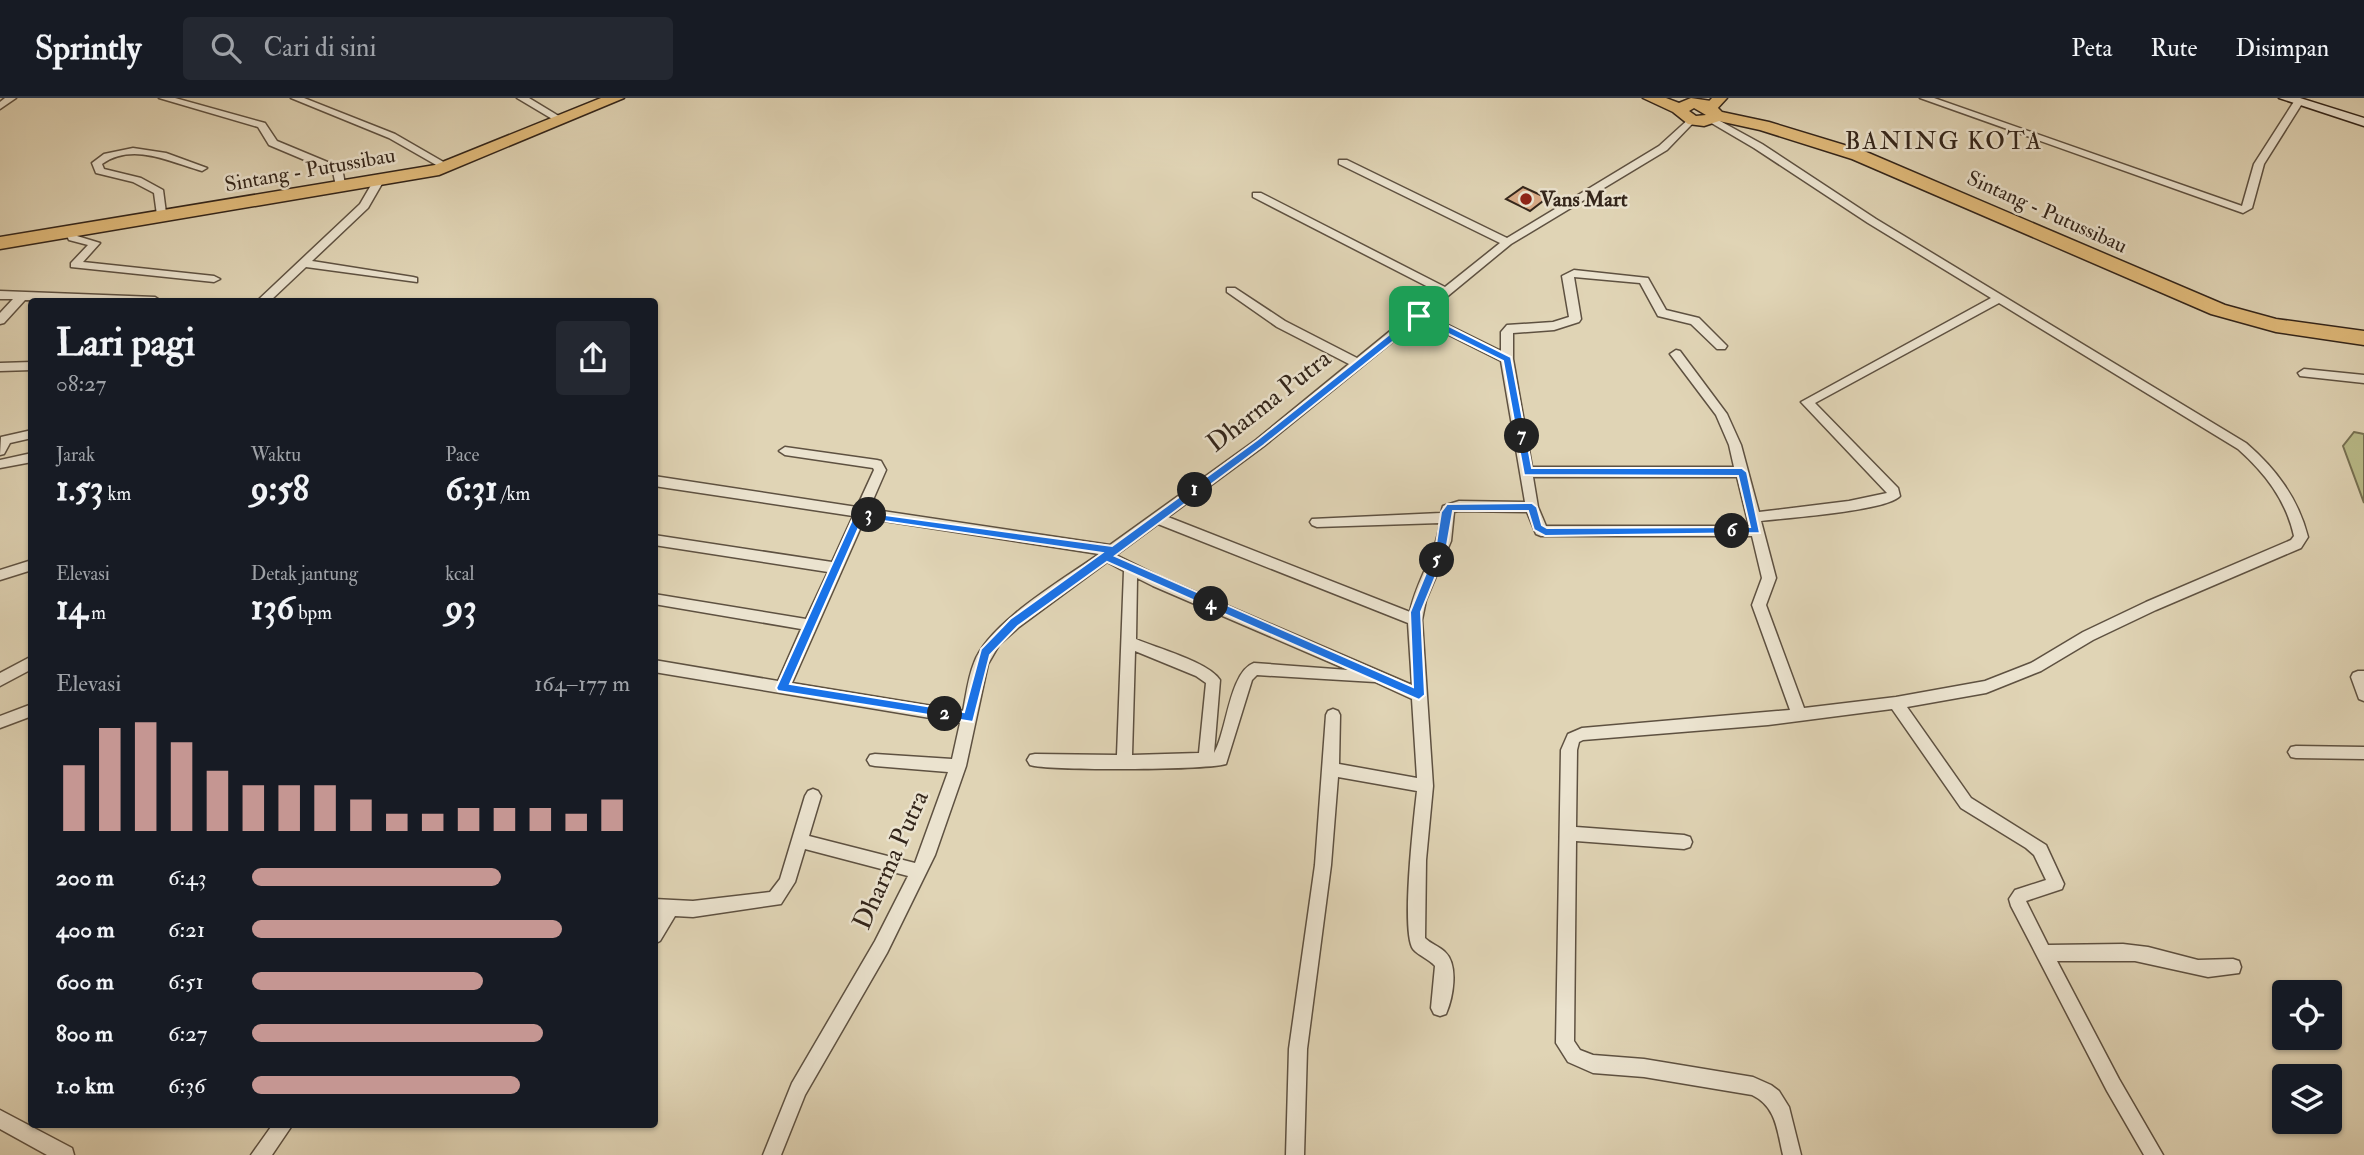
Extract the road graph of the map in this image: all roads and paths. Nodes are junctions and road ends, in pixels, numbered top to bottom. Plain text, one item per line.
1 (11, 98) edge
2 (164, 98) edge
3 (296, 98) edge
4 (522, 98) edge
5 (602, 98) edge
6 (616, 98) edge
7 (1651, 98) edge
8 (1926, 98) edge
9 (2292, 100) edge
10 (0, 106) edge
11 (1701, 106) edge
12 (559, 120) junction
13 (2364, 122) edge
14 (1783, 131) junction
15 (1758, 146) junction
16 (1343, 162) dead end
17 (442, 164) junction
18 (202, 168) dead end
19 (378, 183) junction
20 (340, 184) junction
21 (1256, 195) dead end
22 (161, 212) junction
23 (70, 232) junction
24 (0, 241) edge
25 (1507, 242) junction
26 (305, 263) junction
27 (214, 279) dead end
28 (413, 280) dead end
29 (1231, 290) dead end
30 (1445, 290) junction
31 (0, 295) edge
32 (23, 295) junction
33 (89, 298) edge
34 (266, 298) edge
35 (2000, 298) junction
36 (1419, 316) junction
37 (0, 320) edge
38 (2364, 338) edge
39 (1721, 346) dead end
40 (1676, 354) dead end
41 (1507, 359) junction
42 (1359, 364) junction
43 (28, 366) edge
44 (0, 367) edge
45 (2304, 373) dead end
46 (2364, 379) edge
47 (28, 435) edge
48 (2, 444) edge
49 (785, 451) dead end
50 (28, 458) edge
51 (0, 464) edge
52 (1527, 472) junction
53 (1742, 472) junction
54 (658, 482) edge
55 (1532, 507) junction
56 (859, 514) junction
57 (1156, 518) junction
58 (1447, 518) junction
59 (1317, 522) dead end
60 (1755, 524) junction
61 (658, 541) edge
62 (1110, 554) junction
63 (28, 566) edge
64 (837, 568) junction
65 (1131, 569) junction
66 (0, 575) edge
67 (658, 600) edge
68 (1415, 620) junction
69 (810, 625) junction
70 (1127, 642) junction
71 (28, 664) edge
72 (658, 667) edge
73 (2364, 677) edge
74 (1383, 679) junction
75 (0, 680) edge
76 (782, 688) junction
77 (1419, 695) junction
78 (2364, 695) edge
79 (1896, 703) junction
80 (28, 712) edge
81 (1333, 715) dead end
82 (1799, 715) junction
83 (968, 718) junction
84 (0, 722) edge
85 (2296, 752) dead end
86 (2364, 753) edge
87 (875, 760) dead end
88 (1035, 760) dead end
89 (1206, 760) junction
90 (1124, 762) junction
91 (958, 766) junction
92 (1331, 769) junction
93 (1425, 786) junction
94 (813, 796) dead end
95 (1567, 833) junction
96 (799, 841) junction
97 (1684, 842) dead end
98 (919, 871) junction
99 (662, 908) edge
100 (2045, 953) junction
101 (2233, 967) dead end
102 (1440, 1008) dead end
103 (0, 1119) edge
104 (281, 1128) edge
105 (65, 1155) edge
106 (260, 1155) edge
107 (772, 1155) edge
108 (1295, 1155) edge
109 (1792, 1155) edge
110 (2154, 1155) edge

1 - 10 street
2 - 20 street
3 - 17 street
4 - 12 street
5 - 12 highway, Sintang - Putussibau
6 - 12 highway, Sintang - Putussibau
7 - 11 highway, Sintang - Putussibau
8 - 9 street
9 - 13 street
11 - 14 highway, Sintang - Putussibau
11 - 15 street
11 - 25 street, Dharma Putra
12 - 17 highway, Sintang - Putussibau
12 - 19 highway, Sintang - Putussibau
14 - 15 street
14 - 38 highway, Sintang - Putussibau
15 - 35 street
16 - 25 street
17 - 20 highway, Sintang - Putussibau
18 - 22 street
19 - 23 highway, Sintang - Putussibau
19 - 26 street
20 - 22 highway, Sintang - Putussibau
21 - 30 street
22 - 24 highway, Sintang - Putussibau
23 - 24 highway, Sintang - Putussibau
23 - 27 street
25 - 30 street, Dharma Putra
26 - 28 street
26 - 34 street
29 - 42 street
30 - 36 street, Dharma Putra
31 - 32 street
32 - 33 street
32 - 37 street
35 - 60 street
35 - 79 street
36 - 41 street
36 - 42 street, Dharma Putra
39 - 41 street
40 - 53 street
41 - 52 street
42 - 57 street, Dharma Putra
43 - 44 street
45 - 46 street
47 - 48 street
49 - 56 street
50 - 51 street
52 - 53 street
52 - 55 street
53 - 60 street
54 - 56 street
55 - 58 street
55 - 60 street
56 - 62 street
56 - 64 street
57 - 62 street, Dharma Putra
57 - 68 street
58 - 59 street
58 - 68 street
60 - 82 street
61 - 64 street
62 - 65 street
62 - 83 street, Dharma Putra
63 - 66 street
64 - 69 street
65 - 70 street
65 - 74 street
67 - 69 street
68 - 77 street
69 - 76 street
70 - 89 street
70 - 90 street
71 - 75 street
72 - 76 street
73 - 78 street
74 - 77 street
74 - 89 street
76 - 83 street
77 - 93 street
79 - 82 street
79 - 100 street
80 - 84 street
81 - 92 street
82 - 95 street
83 - 91 street, Dharma Putra
85 - 86 street
87 - 91 street
88 - 90 street
89 - 90 street
91 - 98 street, Dharma Putra
92 - 93 street
92 - 108 street
93 - 102 street
94 - 96 street
95 - 97 street
95 - 109 street
96 - 98 street
96 - 99 street
98 - 107 street, Dharma Putra
100 - 101 street
100 - 110 street
103 - 105 street
104 - 106 street

